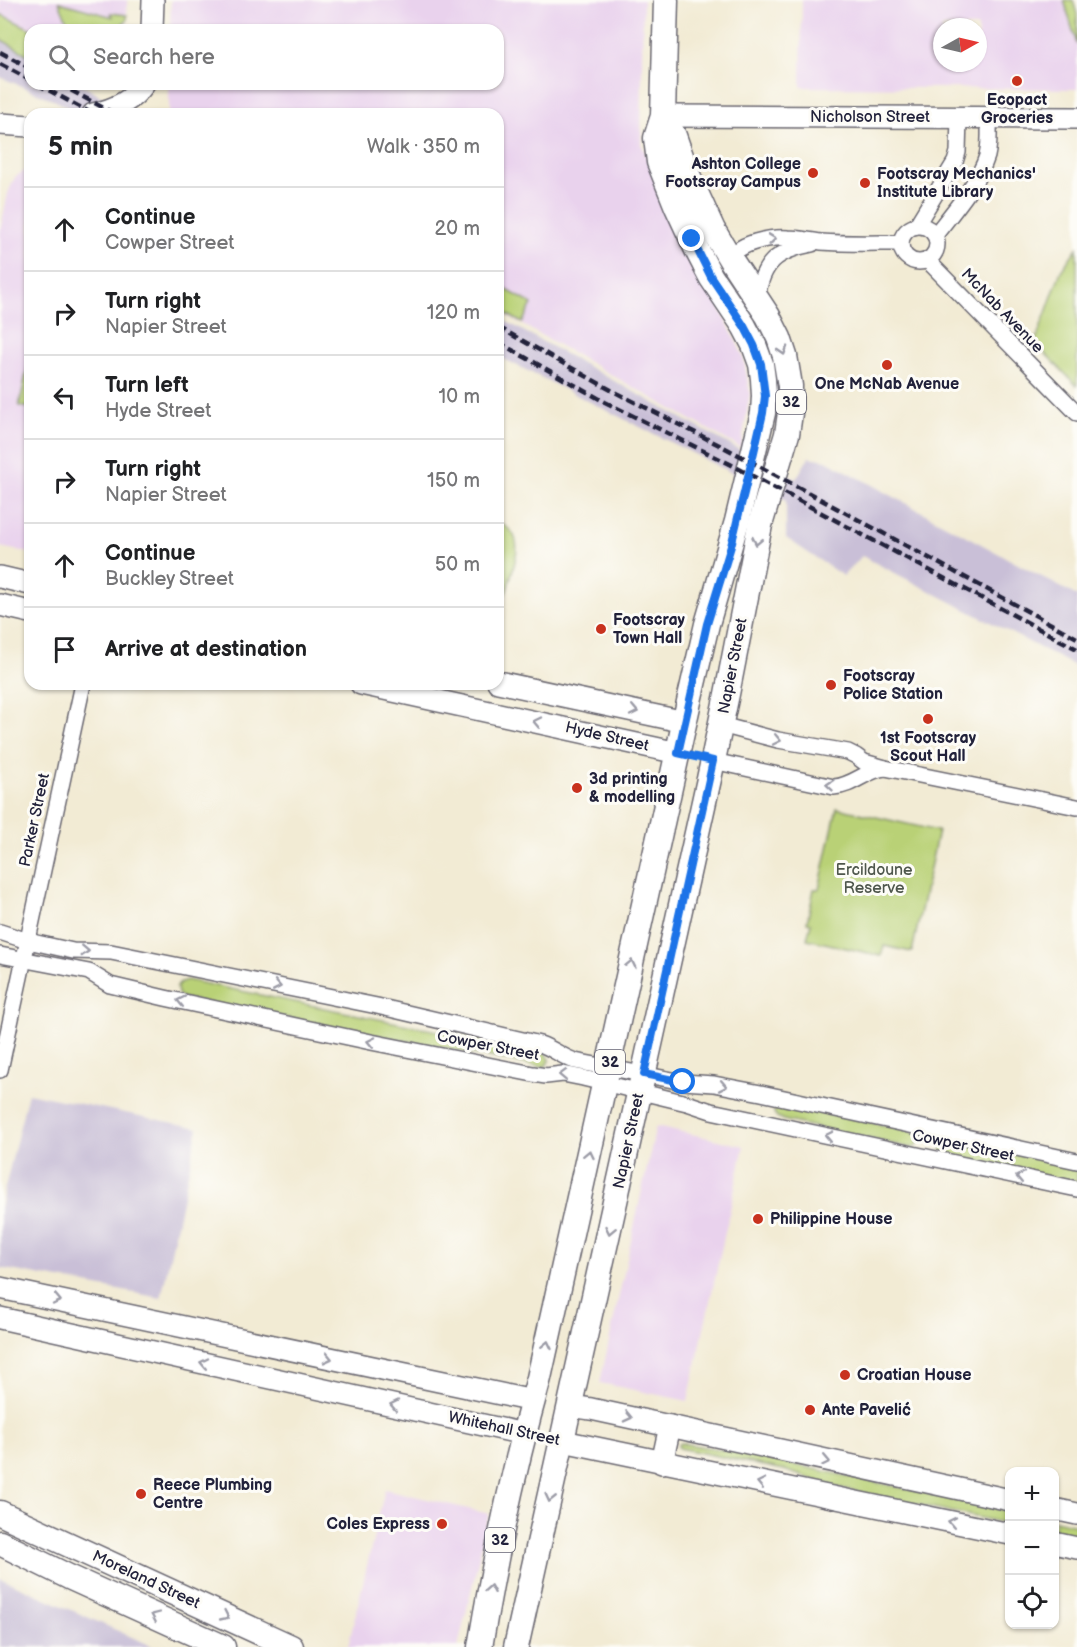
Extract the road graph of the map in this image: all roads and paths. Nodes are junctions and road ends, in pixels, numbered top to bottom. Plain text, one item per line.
1 (153, 0) edge
2 (666, 0) edge
3 (152, 24) edge
4 (138, 90) edge
5 (109, 108) edge
6 (663, 116) junction
7 (959, 118) junction
8 (989, 118) junction
9 (1077, 118) edge
10 (0, 124) edge
11 (24, 126) edge
12 (916, 226) junction
13 (935, 236) junction
14 (821, 242) junction
15 (902, 243) junction
16 (730, 260) junction
17 (927, 260) junction
18 (757, 299) junction
19 (733, 311) junction
20 (1077, 413) edge
21 (0, 577) edge
22 (24, 583) edge
23 (0, 605) edge
24 (24, 611) edge
25 (504, 683) edge
26 (82, 690) edge
27 (389, 690) edge
28 (685, 722) junction
29 (721, 725) junction
30 (678, 753) junction
31 (713, 761) junction
32 (885, 768) junction
33 (1077, 807) edge
34 (0, 932) edge
35 (28, 941) junction
36 (0, 955) edge
37 (24, 960) junction
38 (0, 1070) edge
39 (607, 1075) junction
40 (642, 1083) junction
41 (760, 1093) junction
42 (755, 1120) junction
43 (932, 1129) junction
44 (926, 1156) junction
45 (1077, 1161) edge
46 (1077, 1189) edge
47 (0, 1288) edge
48 (0, 1318) edge
49 (533, 1401) junction
50 (570, 1406) junction
51 (670, 1426) junction
52 (524, 1434) junction
53 (563, 1442) junction
54 (662, 1463) junction
55 (1005, 1499) edge
56 (1059, 1510) edge
57 (0, 1513) edge
58 (1077, 1514) edge
59 (0, 1527) edge
60 (1005, 1533) edge
61 (0, 1543) edge
62 (1059, 1544) edge
63 (1077, 1548) edge
64 (69, 1577) junction
65 (222, 1647) edge
66 (291, 1647) edge
67 (480, 1647) edge
68 (516, 1647) edge

1 - 3 main road
2 - 6 main road, 32
4 - 5 main road
6 - 7 main road, Nicholson Street
6 - 16 main road, 32
6 - 19 main road, 32
7 - 8 main road, Nicholson Street
7 - 12 street
8 - 9 main road, Nicholson Street
8 - 13 street
10 - 11 main road
12 - 13 street
12 - 15 street
13 - 17 street
14 - 15 street
16 -> 14 street
14 - 18 street
15 - 17 street
16 - 18 main road, Napier Street / 32
16 - 19 main road
17 - 20 street, McNab Avenue
18 -> 29 main road, Napier Street / 32
19 - 28 main road, Napier Street / 32
21 - 22 main road
23 - 24 main road
25 -> 28 main road, Hyde Street
26 - 35 street, Parker Street
30 -> 27 main road, Hyde Street
28 - 29 main road, Hyde Street
28 - 30 main road, Napier Street / 32
29 - 31 main road, Napier Street / 32
29 -> 32 street, Hyde Street
30 - 31 main road, Hyde Street
39 -> 30 main road, Napier Street / 32
32 -> 31 street, Hyde Street
31 - 40 main road, Napier Street / 32
32 - 33 street, Hyde Street
34 - 35 street, Cowper Street
35 - 37 street, Parker Street
35 -> 39 street, Cowper Street
36 - 37 street, Cowper Street
37 - 38 street, Parker Street
39 -> 37 street, Cowper Street
39 - 40 street, Cowper Street
49 -> 39 main road, Napier Street / 32
40 -> 41 street, Cowper Street
40 - 42 street, Cowper Street
40 -> 50 main road, Napier Street / 32
41 - 42 street
41 - 43 street, Cowper Street
44 -> 42 street, Cowper Street
43 - 44 street
43 - 45 street, Cowper Street
46 -> 44 street, Cowper Street
47 -> 49 main road, Whitehall Street
52 -> 48 main road, Whitehall Street
49 - 50 main road, Whitehall Street
49 - 52 main road, Napier Street / 32
50 -> 51 main road, Whitehall Street
50 - 53 main road, Napier Street / 32
51 - 54 main road
51 -> 55 main road, Whitehall Street
52 - 53 main road, Whitehall Street
67 -> 52 main road, Napier Street / 32
53 - 54 main road, Whitehall Street
53 -> 68 main road, Napier Street / 32
60 -> 54 main road, Whitehall Street
56 - 58 main road
57 -> 66 main road, Moreland Street
59 - 64 main road
61 - 64 main road, Moreland Street
62 - 63 main road
65 -> 64 main road, Moreland Street

